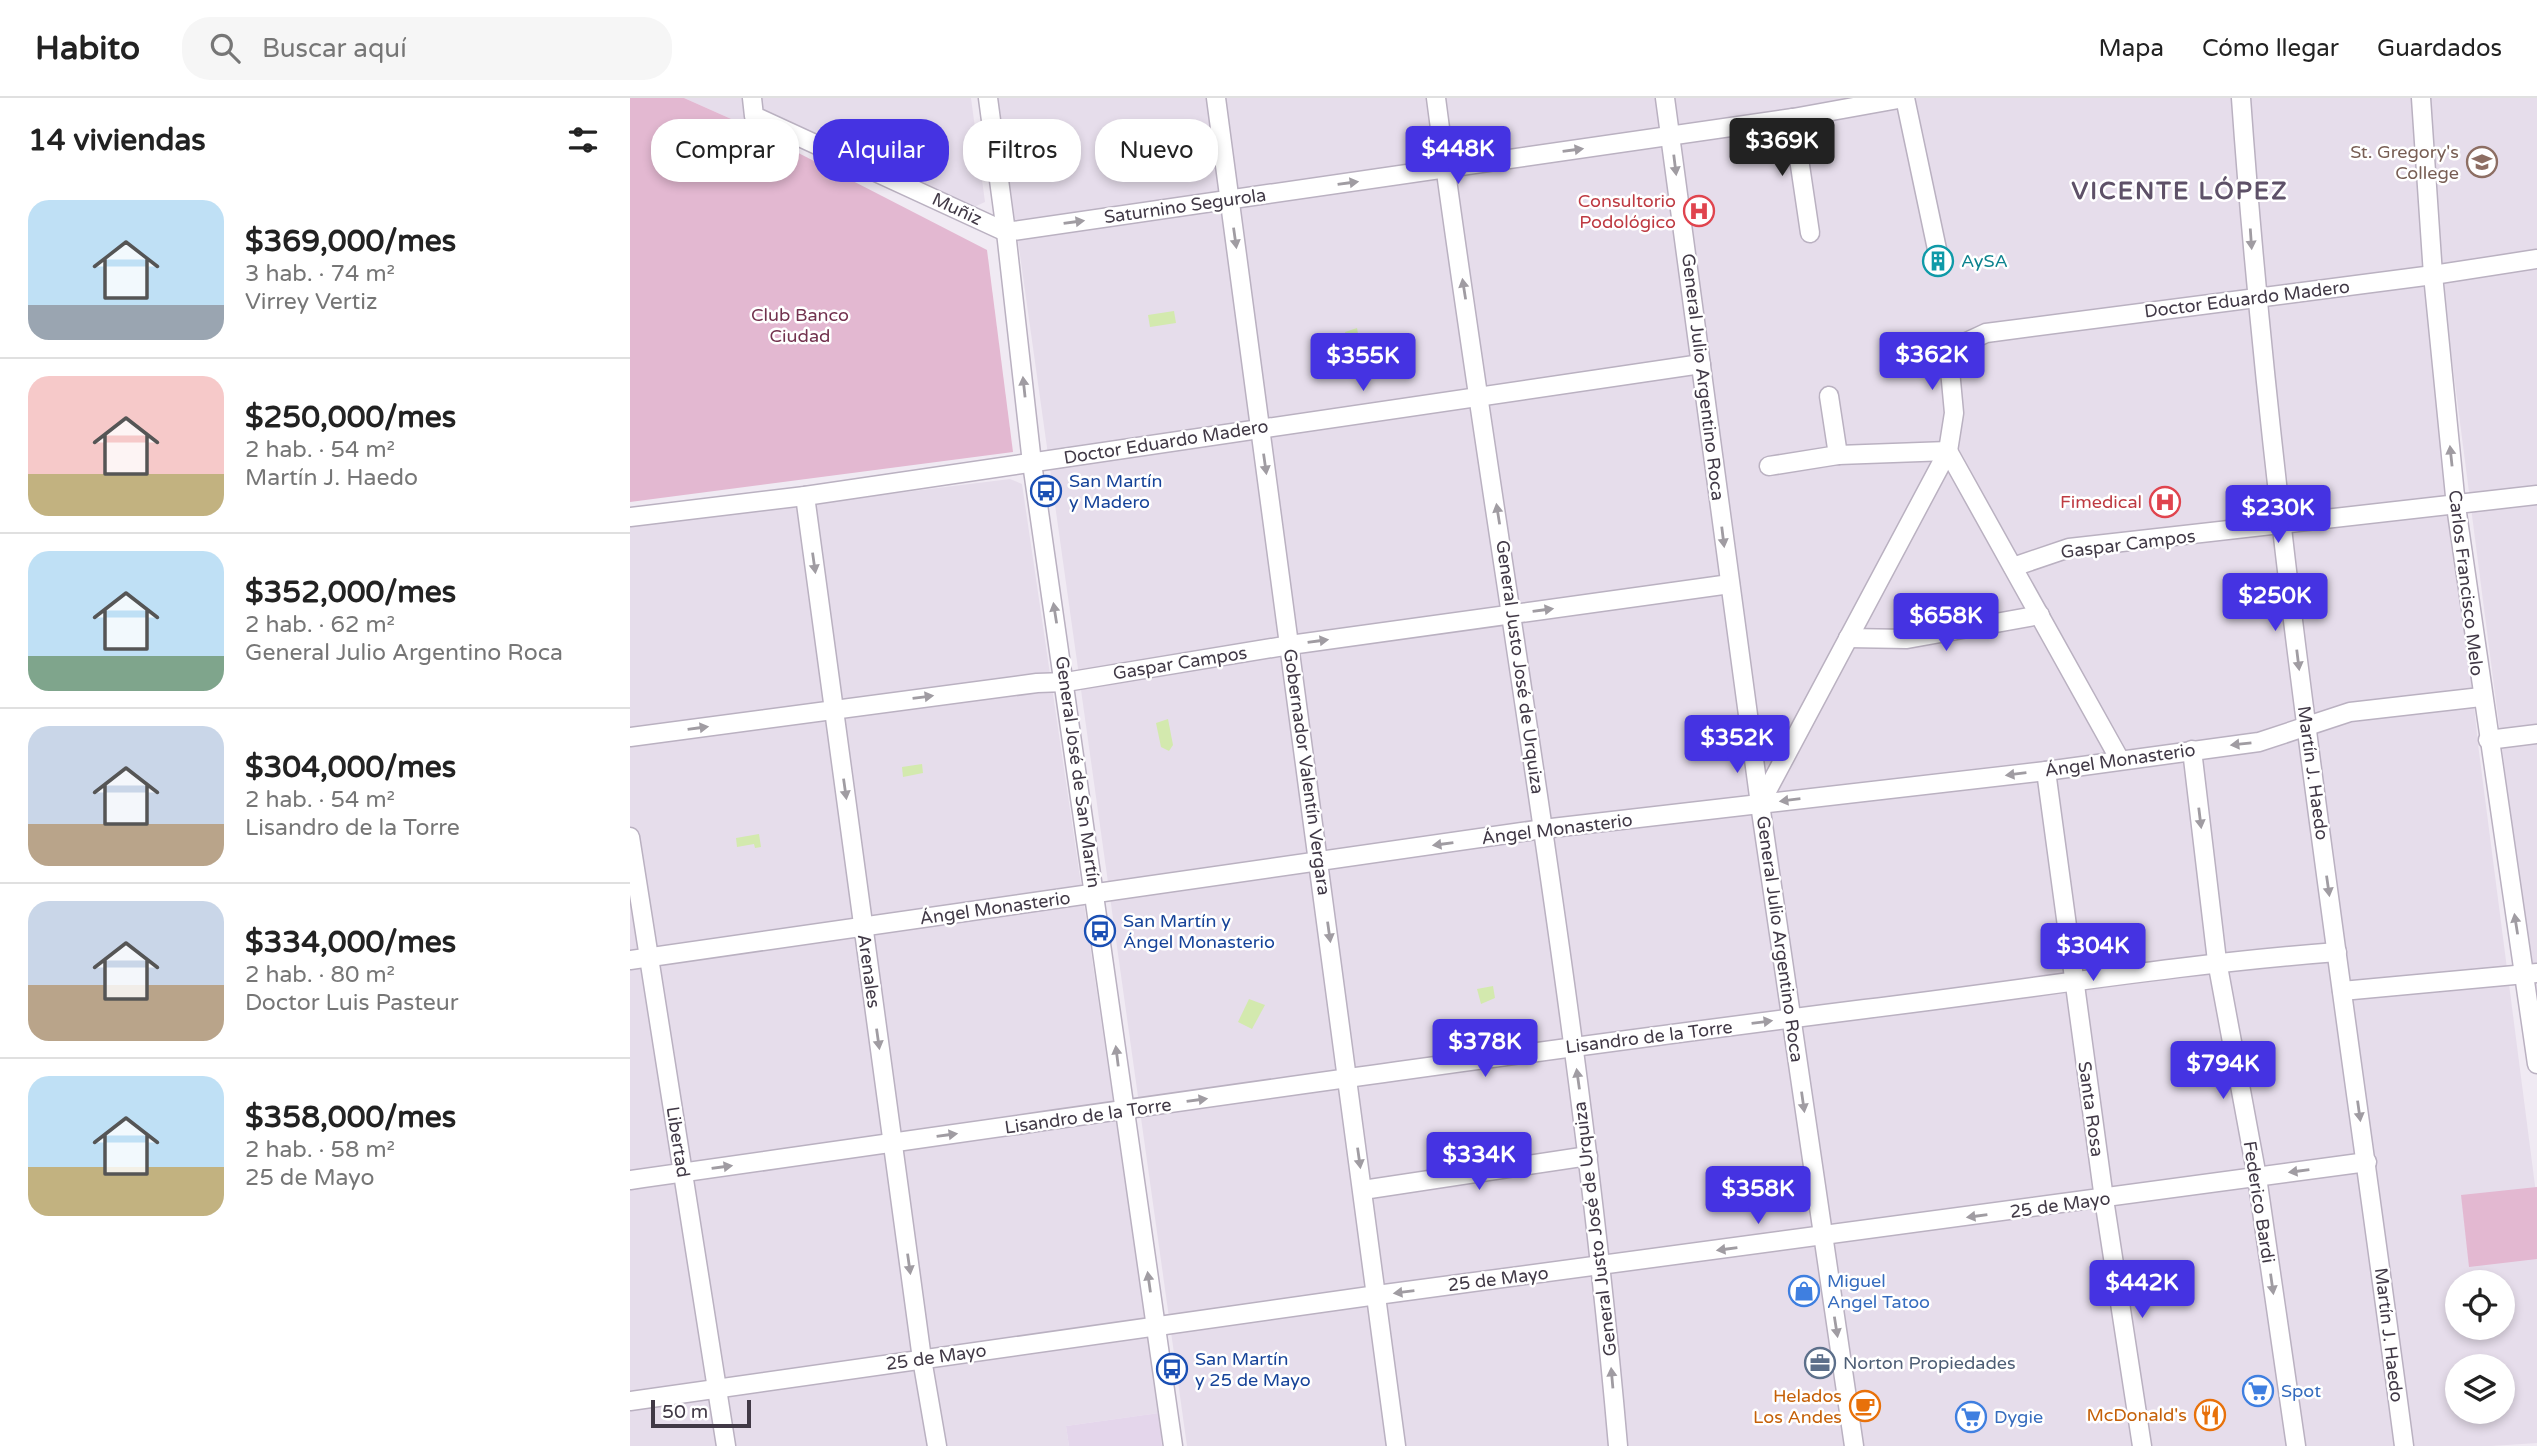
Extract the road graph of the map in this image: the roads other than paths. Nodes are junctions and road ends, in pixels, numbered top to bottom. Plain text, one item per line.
1 (988, 98) edge
2 (1216, 98) edge
3 (1436, 98) edge
4 (1665, 98) edge
5 (1904, 98) edge
6 (2241, 98) edge
7 (2421, 98) edge
8 (753, 107) edge
9 (1793, 118) junction
10 (1672, 135) junction
11 (1446, 168) junction
12 (1230, 200) junction
13 (1006, 232) junction
14 (1811, 233) dead end
15 (1938, 254) dead end
16 (2537, 259) edge
17 (2433, 275) junction
18 (2255, 298) junction
19 (1701, 364) junction
20 (1480, 395) junction
21 (1829, 396) dead end
22 (1260, 427) junction
23 (1948, 451) junction
24 (1838, 455) junction
25 (1032, 463) junction
26 (1769, 466) dead end
27 (2537, 495) edge
28 (805, 496) junction
29 (2456, 506) junction
30 (630, 517) edge
31 (2281, 525) junction
32 (2013, 567) junction
33 (1730, 584) junction
34 (1513, 614) junction
35 (2040, 615) junction
36 (1848, 638) junction
37 (1290, 645) junction
38 (1066, 682) junction
39 (2481, 697) junction
40 (834, 709) junction
41 (2307, 727) junction
42 (2537, 734) edge
43 (630, 737) edge
44 (2488, 740) junction
45 (2192, 750) junction
46 (2120, 760) junction
47 (2046, 771) junction
48 (1760, 804) junction
49 (1543, 829) junction
50 (630, 837) edge
51 (1319, 862) junction
52 (1096, 894) junction
53 (863, 927) junction
54 (2337, 952) junction
55 (649, 958) junction
56 (630, 960) edge
57 (2217, 961) junction
58 (2531, 973) edge
59 (2074, 983) junction
60 (2342, 991) junction
61 (1792, 1018) junction
62 (1573, 1047) junction
63 (2537, 1064) edge
64 (1348, 1079) junction
65 (1124, 1110) junction
66 (892, 1143) junction
67 (1588, 1156) junction
68 (2367, 1161) junction
69 (683, 1172) junction
70 (2257, 1177) junction
71 (630, 1180) edge
72 (1363, 1190) junction
73 (2104, 1199) junction
74 (1822, 1237) junction
75 (1602, 1266) junction
76 (1377, 1295) junction
77 (1156, 1328) junction
78 (922, 1359) junction
79 (717, 1390) junction
80 (630, 1401) edge
81 (726, 1446) edge
82 (937, 1446) edge
83 (1173, 1446) edge
84 (1396, 1446) edge
85 (1618, 1446) edge
86 (1854, 1446) edge
87 (2142, 1446) edge
88 (2296, 1446) edge
89 (2404, 1446) edge

1 - 13 street, General José de San Martín
2 - 12 street, Gobernador Valentín Vergara
3 - 11 street, General Justo José de Urquiza
4 - 10 street, General Julio Argentino Roca
5 - 9 street, Saturnino Segurola
5 - 15 street
6 -> 18 street, Martín J. Haedo
7 - 17 street, Carlos Francisco Melo
8 - 13 street, Muñiz
9 - 10 street, Saturnino Segurola
9 - 14 street
11 -> 10 street, Saturnino Segurola
10 -> 19 street, General Julio Argentino Roca
12 -> 11 street, Saturnino Segurola
20 -> 11 street, General Justo José de Urquiza
13 -> 12 street, Saturnino Segurola
12 -> 22 street, Gobernador Valentín Vergara
25 -> 13 street, General José de San Martín
16 - 17 street, Doctor Eduardo Madero
17 - 18 street, Doctor Eduardo Madero
29 -> 17 street, Carlos Francisco Melo
18 - 23 street, Doctor Eduardo Madero
18 - 31 street, Martín J. Haedo
19 - 20 street, Doctor Eduardo Madero
19 -> 33 street, General Julio Argentino Roca
20 - 22 street, Doctor Eduardo Madero
34 -> 20 street, General Justo José de Urquiza
21 - 24 street
22 - 25 street, Doctor Eduardo Madero
22 -> 37 street, Gobernador Valentín Vergara
23 - 24 street
23 - 32 street
23 - 36 street
24 - 26 street
25 - 28 street, Doctor Eduardo Madero
38 -> 25 street, General José de San Martín
27 - 29 street, Gaspar Campos
28 - 30 street, Doctor Eduardo Madero
28 -> 40 street, Arenales
29 - 31 street, Gaspar Campos
29 - 39 street, Carlos Francisco Melo
31 - 32 street, Gaspar Campos
31 -> 41 street, Martín J. Haedo
32 - 35 street
34 -> 33 street, Gaspar Campos
33 - 48 street, General Julio Argentino Roca
37 -> 34 street, Gaspar Campos
34 - 49 street, General Justo José de Urquiza
35 - 36 street
35 - 46 street
36 - 48 street
37 - 38 street, Gaspar Campos
37 - 51 street, Gobernador Valentín Vergara
40 -> 38 street, Gaspar Campos
38 - 52 street, General José de San Martín
39 - 41 street, Ángel Monasterio
39 - 44 street, Carlos Francisco Melo
43 -> 40 street, Gaspar Campos
40 -> 53 street, Arenales
41 -> 45 street, Ángel Monasterio
41 -> 54 street, Martín J. Haedo
42 - 44 street
58 -> 44 street, Carlos Francisco Melo
45 - 46 street, Ángel Monasterio
45 -> 57 street, Federico Bardi
46 - 47 street, Ángel Monasterio
47 -> 48 street, Ángel Monasterio
47 - 59 street, Santa Rosa
48 - 49 street, Ángel Monasterio
48 - 61 street, General Julio Argentino Roca
49 -> 51 street, Ángel Monasterio
49 - 62 street, General Justo José de Urquiza
50 - 55 street, Libertad
51 - 52 street, Ángel Monasterio
51 -> 64 street, Gobernador Valentín Vergara
52 - 53 street, Ángel Monasterio
65 -> 52 street, General José de San Martín
53 - 55 street, Ángel Monasterio
53 -> 66 street, Arenales
54 - 57 street, Lisandro de la Torre
54 - 60 street, Martín J. Haedo
55 - 56 street, Ángel Monasterio
55 - 69 street, Libertad
57 - 59 street, Lisandro de la Torre
57 - 70 street, Federico Bardi
58 - 60 street
58 - 63 street, Carlos Francisco Melo
59 - 61 street, Lisandro de la Torre
59 - 73 street, Santa Rosa
60 -> 68 street, Martín J. Haedo
62 -> 61 street, Lisandro de la Torre
61 -> 74 street, General Julio Argentino Roca
62 - 64 street, Lisandro de la Torre
67 -> 62 street, General Justo José de Urquiza
65 -> 64 street, Lisandro de la Torre
64 -> 72 street, Gobernador Valentín Vergara
66 -> 65 street, Lisandro de la Torre
77 -> 65 street, General José de San Martín
69 -> 66 street, Lisandro de la Torre
66 -> 78 street, Arenales
67 - 72 street
67 - 75 street, General Justo José de Urquiza
68 -> 70 street, 25 de Mayo
68 - 89 street, Martín J. Haedo
69 - 71 street, Lisandro de la Torre
69 - 79 street, Libertad
70 - 73 street, 25 de Mayo
70 -> 88 street, Federico Bardi
72 - 76 street, Gobernador Valentín Vergara
73 -> 74 street, 25 de Mayo
73 - 87 street, Santa Rosa
74 -> 75 street, 25 de Mayo
74 -> 86 street, General Julio Argentino Roca
75 -> 76 street, 25 de Mayo
85 -> 75 street, General Justo José de Urquiza
76 - 77 street, 25 de Mayo
76 - 84 street, Gobernador Valentín Vergara
77 - 78 street, 25 de Mayo
77 - 83 street, General José de San Martín
78 - 79 street, 25 de Mayo
78 - 82 street, Arenales
79 - 80 street, 25 de Mayo
79 - 81 street, Libertad

